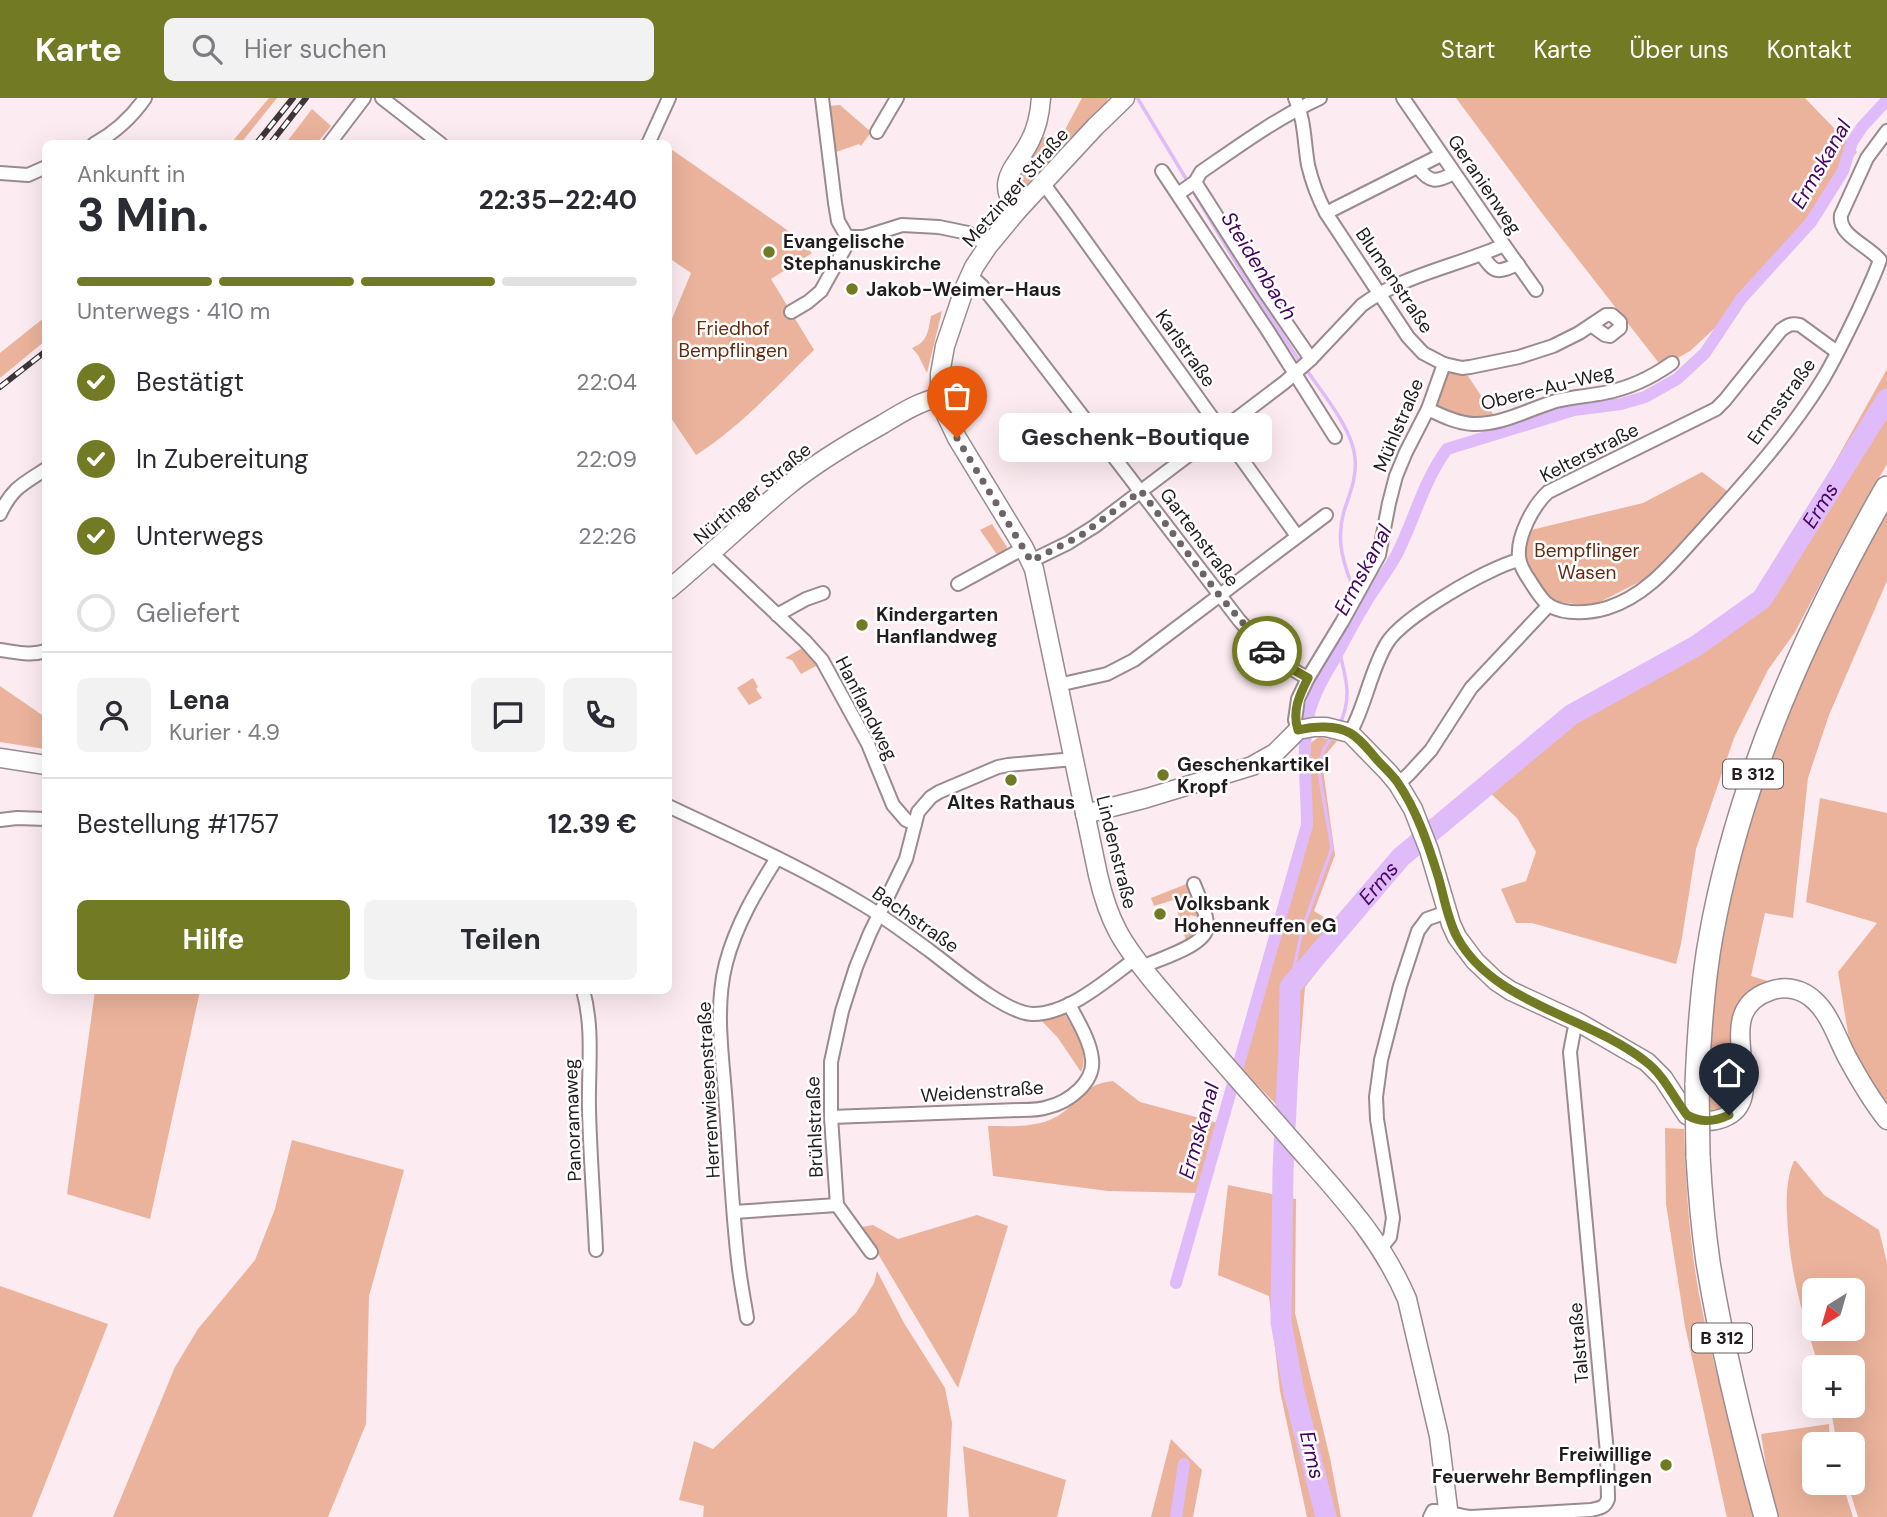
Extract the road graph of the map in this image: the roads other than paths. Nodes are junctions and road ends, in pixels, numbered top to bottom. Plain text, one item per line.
1 (145, 98) edge
2 (364, 98) edge
3 (382, 98) edge
4 (822, 98) edge
5 (897, 98) edge
6 (1041, 98) edge
7 (1125, 98) edge
8 (1320, 98) edge
9 (1403, 98) edge
10 (666, 99) edge
11 (1297, 103) edge
12 (1887, 131) edge
13 (877, 132) dead end
14 (101, 140) edge
15 (332, 140) edge
16 (435, 140) edge
17 (650, 140) edge
18 (1441, 155) junction
19 (1418, 167) junction
20 (42, 169) edge
21 (1162, 171) dead end
22 (0, 173) edge
23 (1454, 173) junction
24 (1195, 182) junction
25 (1042, 183) junction
26 (1178, 194) junction
27 (1017, 211) junction
28 (1326, 213) junction
29 (851, 237) junction
30 (1504, 245) junction
31 (988, 246) junction
32 (1482, 255) junction
33 (1518, 264) junction
34 (970, 275) junction
35 (1536, 290) dead end
36 (1380, 295) junction
37 (791, 312) dead end
38 (1591, 325) dead end
39 (1838, 352) junction
40 (1311, 359) junction
41 (1672, 363) dead end
42 (1444, 364) junction
43 (1296, 374) junction
44 (941, 397) junction
45 (1428, 409) junction
46 (1221, 431) junction
47 (1335, 437) dead end
48 (42, 472) edge
49 (1887, 488) edge
50 (1141, 491) junction
51 (0, 514) edge
52 (1326, 515) dead end
53 (1297, 536) junction
54 (712, 553) junction
55 (1028, 554) junction
56 (1519, 560) junction
57 (958, 584) dead end
58 (672, 587) edge
59 (823, 593) dead end
60 (1219, 595) junction
61 (1549, 605) junction
62 (777, 615) junction
63 (0, 650) edge
64 (42, 652) edge
65 (1308, 678) junction
66 (1058, 685) junction
67 (1326, 730) junction
68 (0, 758) edge
69 (1074, 759) junction
70 (42, 764) edge
71 (1398, 784) junction
72 (672, 808) edge
73 (1085, 814) junction
74 (0, 820) edge
75 (42, 820) edge
76 (915, 824) junction
77 (778, 858) junction
78 (1194, 884) dead end
79 (1447, 912) junction
80 (880, 915) junction
81 (1138, 962) junction
82 (584, 994) edge
83 (1069, 1004) junction
84 (1578, 1022) junction
85 (831, 1117) junction
86 (1887, 1120) edge
87 (836, 1205) junction
88 (734, 1212) junction
89 (1381, 1248) junction
90 (596, 1250) dead end
91 (871, 1252) dead end
92 (753, 1306) dead end
93 (1449, 1516) edge
94 (1430, 1517) edge
95 (1766, 1517) edge

1 - 14 street
2 - 15 street
3 - 16 street
4 - 29 street
5 - 13 street
6 - 27 street
7 - 25 street, Metzinger Straße
8 - 11 street
9 - 18 street, Geranienweg
10 - 17 street
11 - 24 street
11 - 28 street, Blumenstraße
12 - 39 street, Ermsstraße
18 - 19 street
18 - 23 street, Geranienweg
19 - 23 street
19 - 28 street
20 - 22 street
21 - 26 street
23 - 30 street, Geranienweg
24 - 26 street
24 - 40 street
25 - 27 street, Metzinger Straße
25 - 46 street, Karlstraße
26 - 43 street
27 - 31 street, Metzinger Straße
28 - 36 street, Blumenstraße
29 - 31 street
29 - 37 street
30 - 32 street
30 - 33 street, Geranienweg
31 - 34 street, Metzinger Straße
32 - 33 street
32 - 36 street
33 - 35 street, Geranienweg
34 - 44 street, Metzinger Straße
34 - 50 street, Gartenstraße
36 - 40 street
36 - 42 street, Blumenstraße
38 - 42 street, Blumenstraße
39 - 56 street, Kelterstraße
39 - 61 street, Ermsstraße
40 - 43 street
41 - 45 street, Obere-Au-Weg
42 - 45 street, Mühlstraße
43 - 46 street
43 - 47 street
44 - 54 street, Nürtinger Straße
44 - 55 street, Lindenstraße
45 - 65 street, Mühlstraße
46 - 50 street
46 - 53 street, Karlstraße
48 - 51 street
49 - 95 highway, B 312, bridge
50 - 55 street
50 - 60 street, Gartenstraße
52 - 53 street
53 - 60 street
54 - 58 street, Nürtinger Straße
54 - 62 street, Hanflandweg
55 - 57 street
55 - 66 street, Lindenstraße
56 - 61 street
56 - 67 street
59 - 62 street
60 - 65 street, Gartenstraße
60 - 66 street
61 - 71 street
62 - 76 street, Hanflandweg
63 - 64 street
65 - 67 street, Mühlstraße
66 - 69 street, Lindenstraße
67 - 71 street
67 - 73 street
68 - 70 street
69 - 73 street, Lindenstraße
69 - 76 street, Brühlstraße
71 - 79 street
72 - 77 street, Bachstraße
73 - 81 street, Lindenstraße
74 - 75 street
76 - 80 street, Brühlstraße
77 - 80 street, Bachstraße
77 - 88 street, Herrenwiesenstraße
78 - 81 street, Bachstraße
79 - 84 street
79 - 89 street
80 - 83 street, Bachstraße
80 - 85 street, Brühlstraße
81 - 83 street, Bachstraße
81 - 89 street, Lindenstraße
82 - 90 street, Panoramaweg
83 - 85 street, Weidenstraße
84 - 86 street
84 - 93 street, Talstraße
85 - 87 street, Brühlstraße
87 - 88 street
87 - 91 street
88 - 92 street, Herrenwiesenstraße
89 - 93 street, Lindenstraße
93 - 94 street

